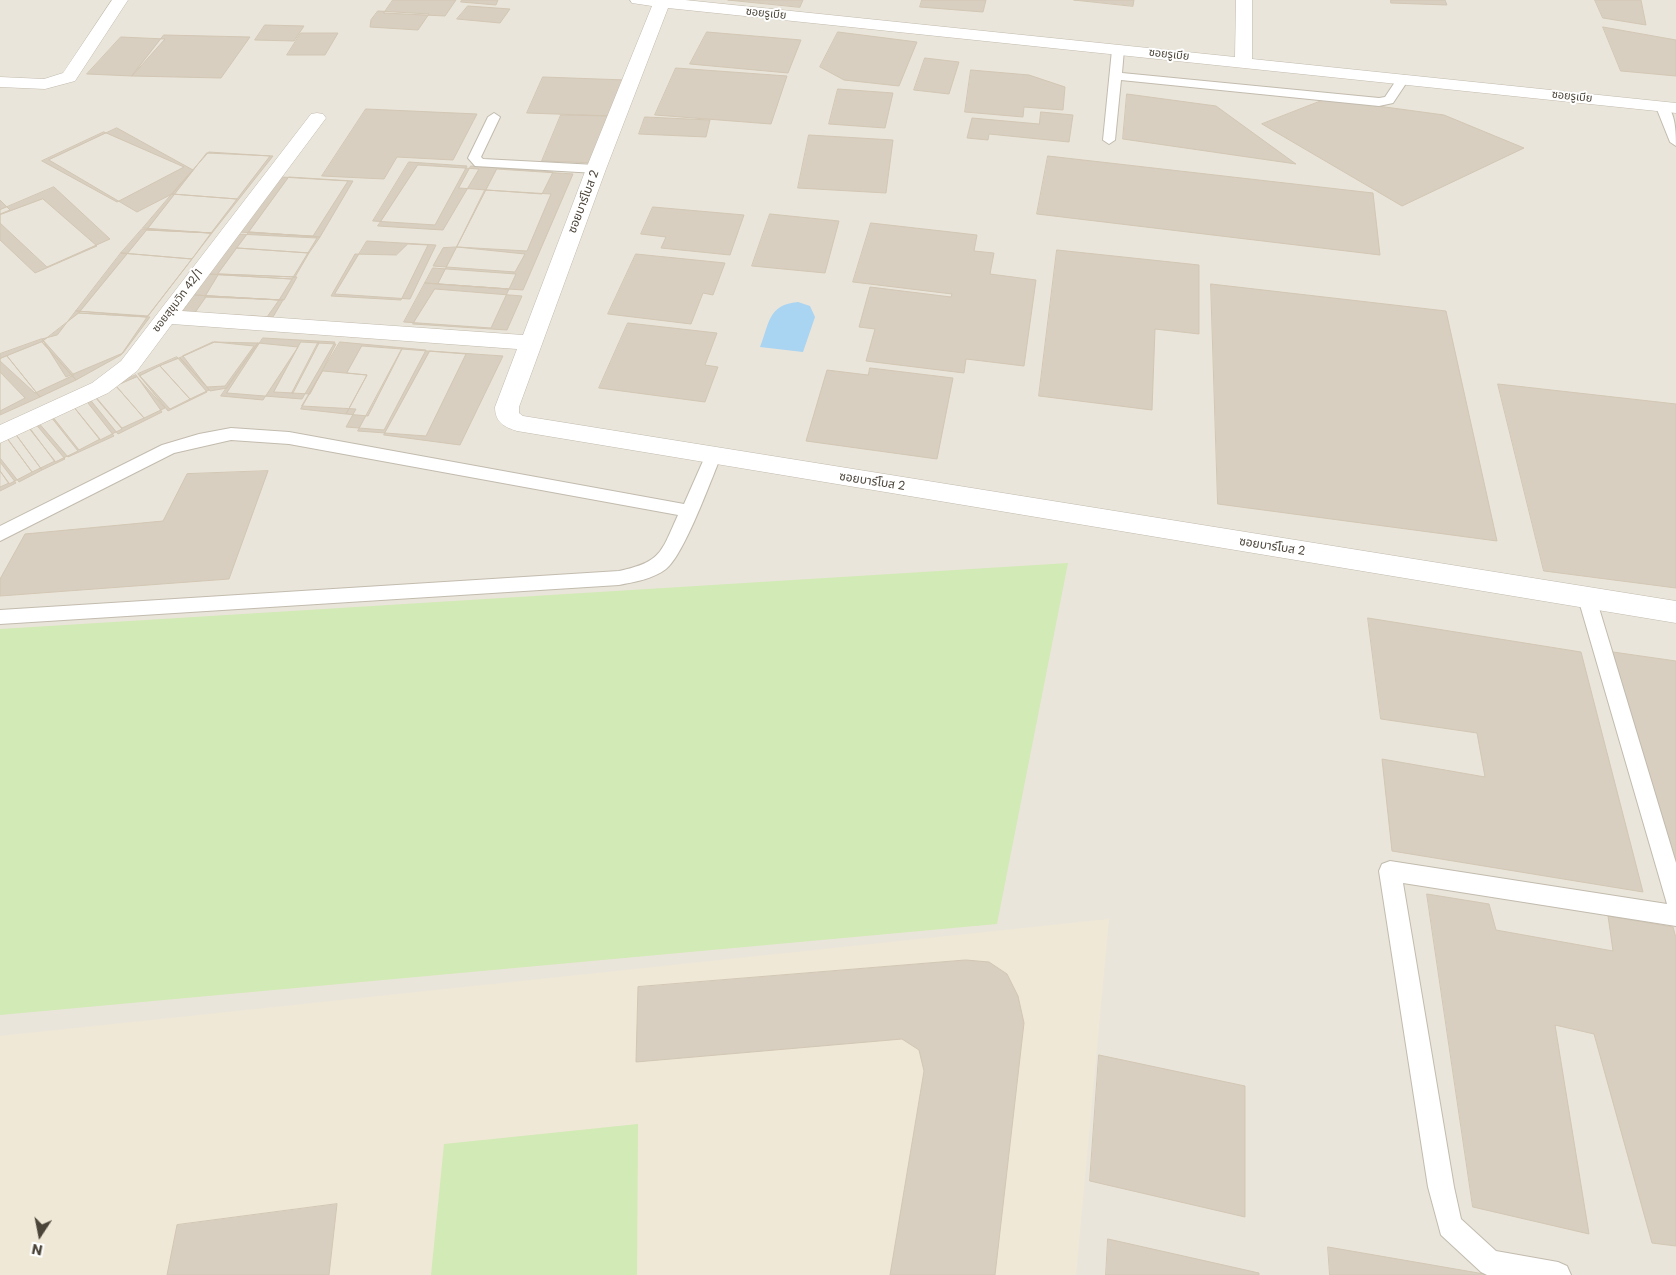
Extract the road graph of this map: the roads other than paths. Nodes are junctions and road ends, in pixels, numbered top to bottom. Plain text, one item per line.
1 (120, 0) edge
2 (638, 0) edge
3 (1244, 0) edge
4 (662, 1) edge
5 (1118, 50) junction
6 (1243, 62) junction
7 (1116, 76) junction
8 (1403, 79) junction
9 (0, 82) edge
10 (1669, 107) edge
11 (494, 117) dead end
12 (317, 118) dead end
13 (1109, 140) dead end
14 (1676, 142) edge
15 (596, 169) junction
16 (165, 318) junction
17 (531, 343) junction
18 (0, 435) edge
19 (713, 456) junction
20 (689, 511) junction
21 (0, 534) edge
22 (1587, 598) junction
23 (1676, 612) edge
24 (0, 617) edge
25 (1676, 899) edge
26 (1676, 916) edge
27 (1558, 1275) edge

1 - 9 street
2 - 4 street, ซอยรูเบีย
3 - 6 street
4 - 5 street, ซอยรูเบีย
4 - 15 street, ซอยบาร์โบส 2
5 - 6 street, ซอยรูเบีย
5 - 7 lane
6 - 8 street, ซอยรูเบีย
7 - 8 lane
7 - 13 lane
8 - 10 street, ซอยรูเบีย
10 - 14 lane
11 - 15 lane
12 - 16 street, ซอยสุขุมวิท 42/1
15 - 17 street, ซอยบาร์โบส 2
16 - 17 street
16 - 18 street, ซอยสุขุมวิท 42/1
17 - 19 street, ซอยบาร์โบส 2
19 - 20 lane
19 - 22 street, ซอยบาร์โบส 2
20 - 21 lane
20 - 24 lane
22 - 23 street, ซอยบาร์โบส 2
22 - 25 lane
26 - 27 lane

